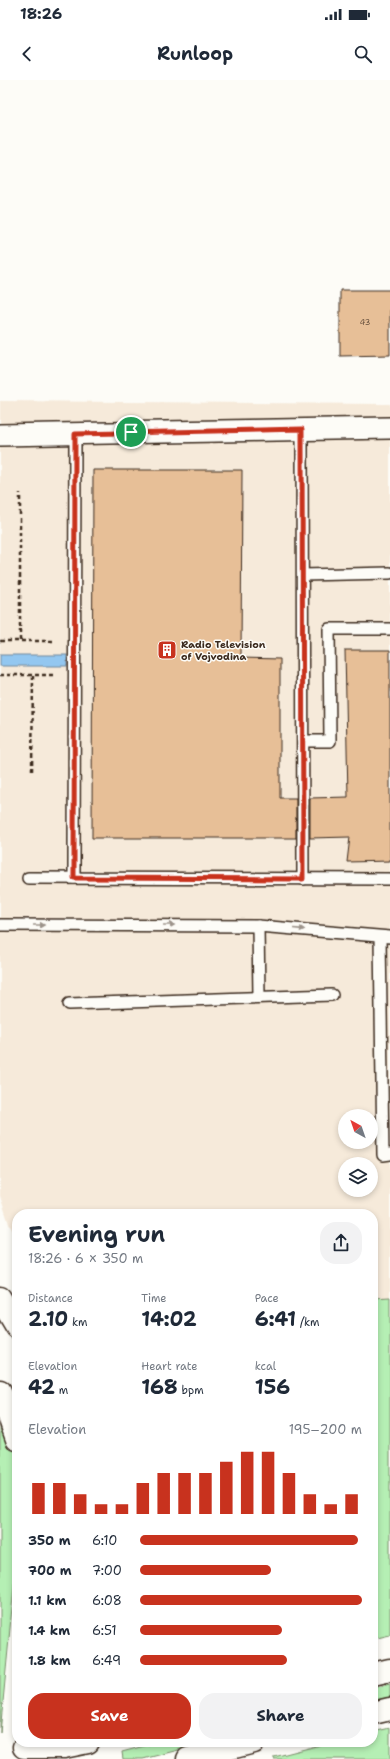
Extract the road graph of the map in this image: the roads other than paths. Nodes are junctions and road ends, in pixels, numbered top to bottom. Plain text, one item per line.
1 (390, 428) edge
2 (302, 429) junction
3 (75, 434) junction
4 (0, 435) edge
5 (390, 573) edge
6 (303, 575) junction
7 (390, 629) edge
8 (303, 741) junction
9 (28, 878) dead end
10 (74, 878) junction
11 (303, 879) junction
12 (390, 879) edge
13 (0, 925) edge
14 (258, 926) junction
15 (385, 937) edge
16 (332, 995) dead end
17 (259, 997) junction
18 (69, 1004) dead end
19 (390, 1154) edge
20 (0, 1298) edge
21 (12, 1318) edge
22 (0, 1391) edge
23 (12, 1425) edge
24 (390, 1670) edge
25 (378, 1673) edge
26 (390, 1708) edge
27 (378, 1712) edge
28 (235, 1747) edge
29 (244, 1747) edge
30 (24, 1749) edge
31 (64, 1749) edge
32 (188, 1759) edge
33 (219, 1759) edge

1 - 2 street
2 - 3 street
2 - 6 lane
3 - 4 street
3 - 10 lane
5 - 6 lane
6 - 8 lane
7 - 8 lane
8 - 11 lane
9 - 10 lane
10 - 11 lane
11 - 12 lane
13 -> 14 lane
14 -> 15 lane
14 - 17 lane
15 - 19 lane
16 - 17 lane
17 - 18 lane
20 - 21 street
22 - 23 street
24 - 25 street
26 - 27 street
28 - 32 street
29 - 33 street
30 - 31 street

